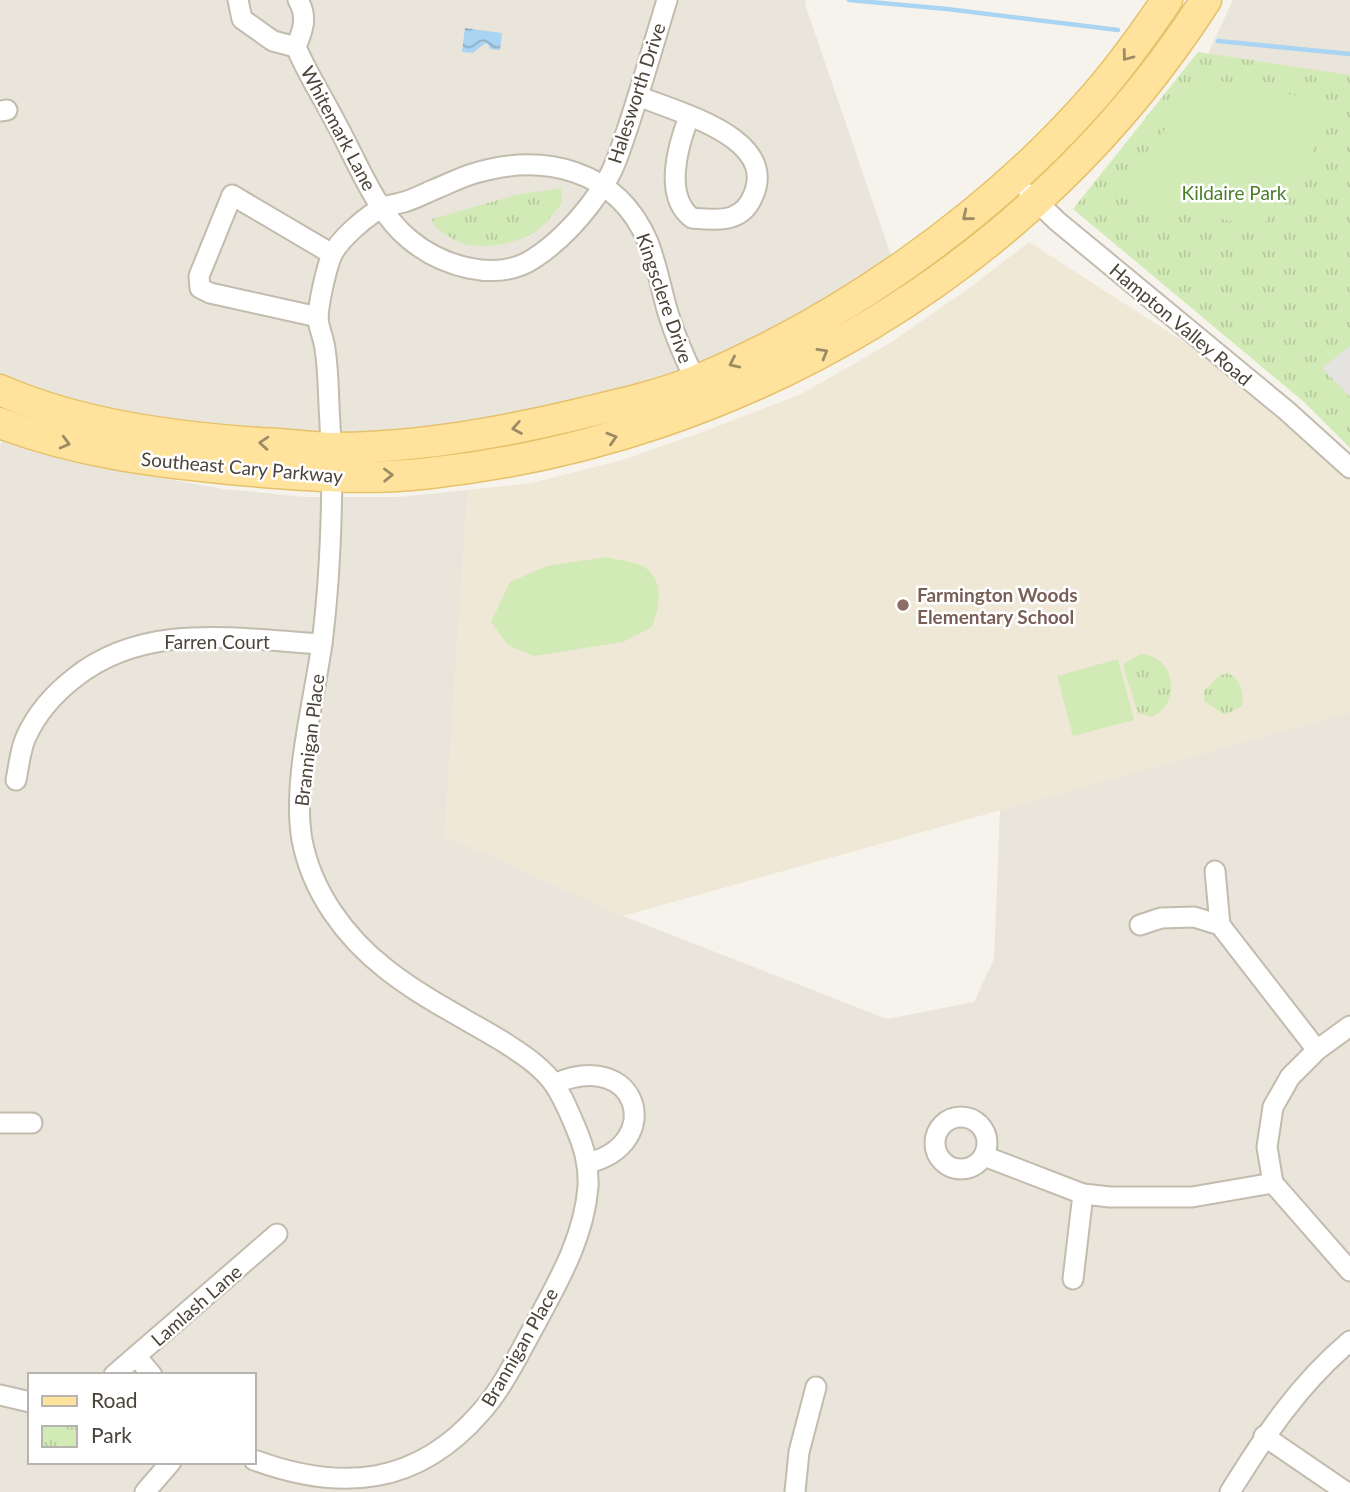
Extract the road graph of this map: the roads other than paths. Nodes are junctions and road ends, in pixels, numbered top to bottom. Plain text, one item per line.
1 (238, 0) edge
2 (298, 0) edge
3 (667, 0) edge
4 (1167, 0) edge
5 (1206, 0) edge
6 (296, 47) junction
7 (639, 96) junction
8 (688, 117) junction
9 (1013, 179) junction
10 (604, 186) junction
11 (1036, 201) junction
12 (382, 208) junction
13 (332, 254) junction
14 (318, 317) junction
15 (696, 381) junction
16 (2, 397) edge
17 (0, 423) edge
18 (332, 461) junction
19 (1350, 468) edge
20 (322, 644) junction
21 (16, 779) dead end
22 (1215, 871) dead end
23 (1140, 925) dead end
24 (1220, 925) junction
25 (1350, 1026) edge
26 (1317, 1050) junction
27 (554, 1084) junction
28 (0, 1123) edge
29 (32, 1123) dead end
30 (984, 1156) dead end
31 (588, 1163) junction
32 (1273, 1183) junction
33 (1083, 1194) junction
34 (276, 1234) dead end
35 (1350, 1271) edge
36 (1073, 1279) dead end
37 (1350, 1341) edge
38 (136, 1357) junction
39 (116, 1373) edge
40 (150, 1373) edge
41 (816, 1387) dead end
42 (0, 1395) edge
43 (28, 1402) edge
44 (1264, 1436) junction
45 (256, 1461) edge
46 (169, 1464) edge
47 (145, 1492) edge
48 (795, 1492) edge
49 (1230, 1492) edge
50 (1346, 1492) edge

1 - 6 street, Whitemark Lane
2 - 6 street, Whitemark Lane
3 - 7 street, Halesworth Drive
4 -> 9 main road, Southeast Cary Parkway
5 - 11 main road, Southeast Cary Parkway
6 - 12 street, Whitemark Lane
7 - 8 street
7 - 10 street, Halesworth Drive
8 - 8 street
9 - 11 street, Hampton Valley Road
9 -> 15 main road, Southeast Cary Parkway
10 - 12 street, Kingsclere Drive
10 - 12 street
10 - 15 street, Kingsclere Drive
18 -> 11 main road, Southeast Cary Parkway
11 - 19 street, Hampton Valley Road
12 - 13 street, Kingsclere Drive
13 - 14 street
13 - 14 street
14 - 18 street
15 -> 18 main road, Southeast Cary Parkway
18 -> 16 main road, Southeast Cary Parkway
17 -> 18 main road, Southeast Cary Parkway
18 - 20 street, Brannigan Place
20 - 21 street, Farren Court
20 - 27 street, Brannigan Place
22 - 24 street
23 - 24 street
24 - 26 street
25 - 26 street
26 - 32 street
27 - 31 street, Brannigan Place
27 - 31 street
28 - 29 street
30 - 33 street
31 - 45 street, Brannigan Place
32 - 33 street
32 - 35 street
33 - 36 street
34 - 38 street, Lamlash Lane
37 - 44 street
38 - 39 street, Lamlash Lane
38 - 40 street
41 - 48 street
42 - 43 street
44 - 49 street
44 - 50 street
46 - 47 street

